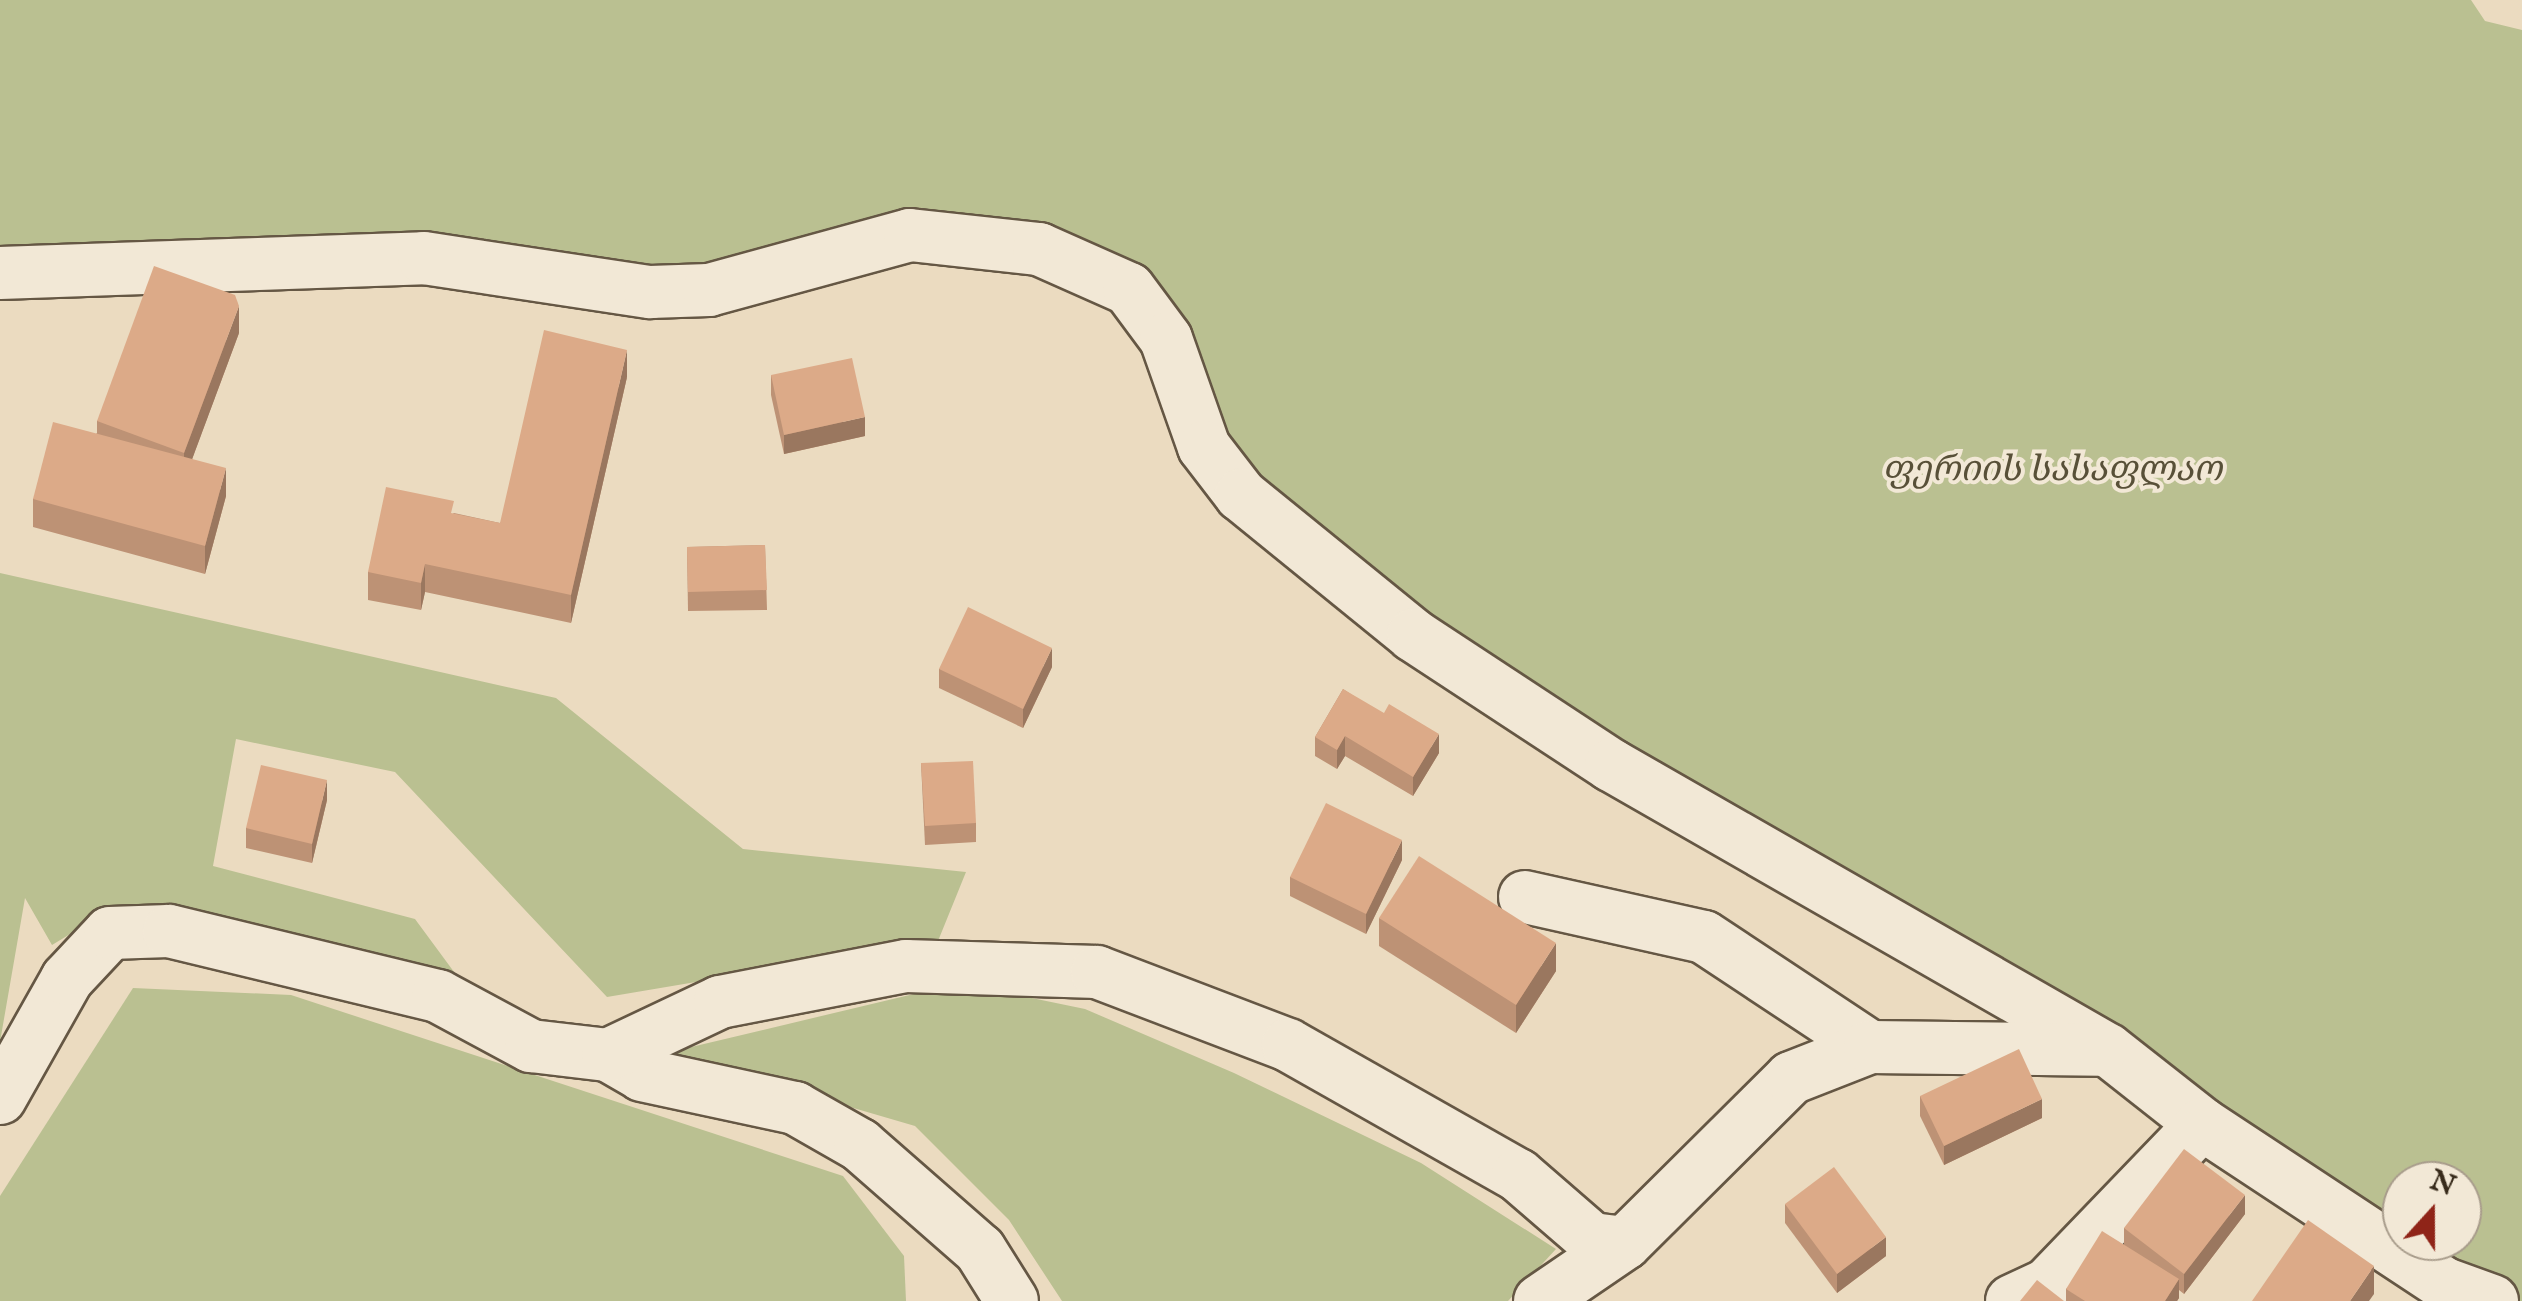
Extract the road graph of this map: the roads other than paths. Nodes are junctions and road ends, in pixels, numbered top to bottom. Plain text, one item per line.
1 (0, 273) edge
2 (1524, 896) dead end
3 (1870, 1046) junction
4 (2108, 1050) junction
5 (608, 1056) junction
6 (0, 1098) edge
7 (2202, 1124) junction
8 (1625, 1243) junction
9 (1012, 1301) edge
10 (1540, 1301) edge
11 (2012, 1301) edge
12 (2492, 1301) edge

1 - 4 street
2 - 3 street
3 - 4 street
3 - 8 street
4 - 7 street
5 - 6 street
5 - 8 street
5 - 9 street
7 - 11 street
7 - 12 street
8 - 10 street

